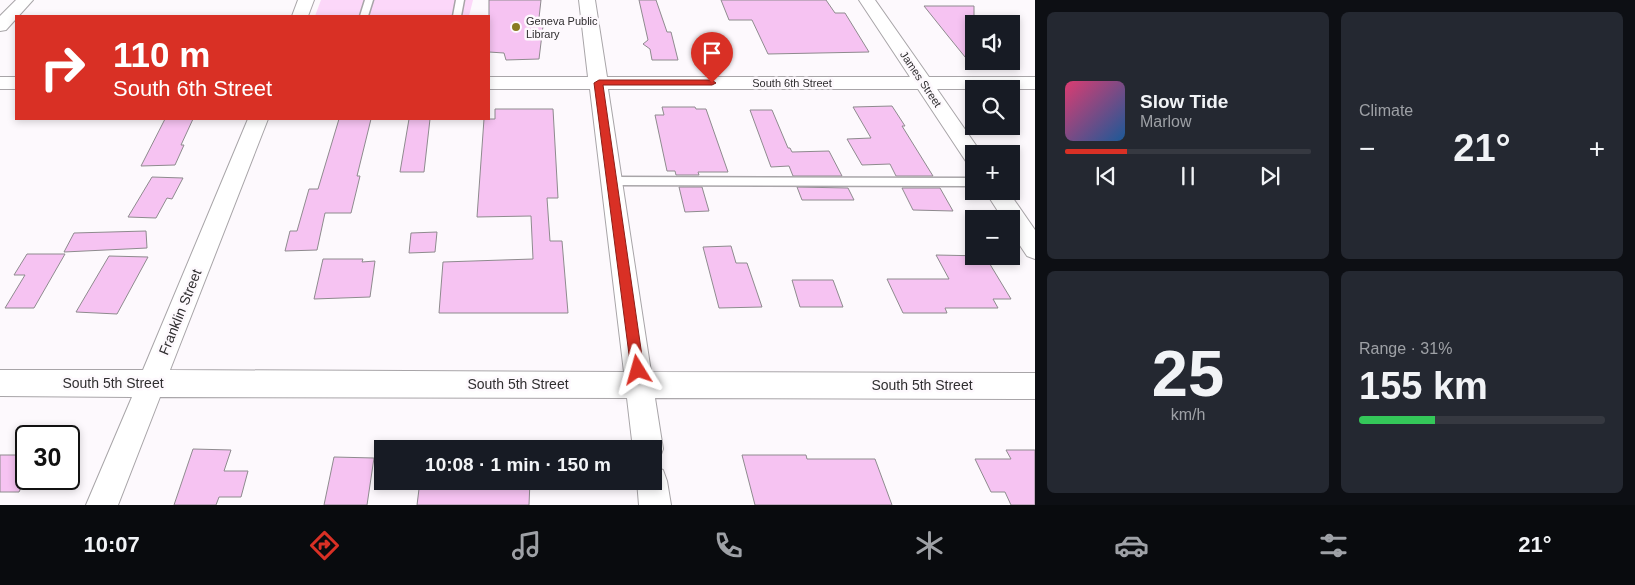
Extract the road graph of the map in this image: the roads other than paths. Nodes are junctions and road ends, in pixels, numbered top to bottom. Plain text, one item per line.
1 (25, 0) edge
2 (306, 0) edge
3 (369, 0) edge
4 (460, 0) edge
5 (587, 0) edge
6 (867, 0) edge
7 (300, 15) edge
8 (364, 15) edge
9 (457, 15) edge
10 (0, 26) edge
11 (0, 83) edge
12 (15, 83) edge
13 (490, 83) edge
14 (599, 83) junction
15 (923, 83) junction
16 (1035, 83) edge
17 (258, 120) edge
18 (965, 145) edge
19 (612, 181) junction
20 (965, 182) edge
21 (1002, 200) edge
22 (1035, 249) edge
23 (0, 383) edge
24 (151, 383) junction
25 (640, 384) junction
26 (1035, 386) edge
27 (647, 440) edge
28 (654, 490) edge
29 (102, 505) edge
30 (656, 505) edge

1 - 10 street
2 - 7 street
3 - 8 lane
4 - 9 lane
5 - 14 street
6 - 15 street, James Street
11 - 12 street
13 - 14 street, South 6th Street
14 - 15 street, South 6th Street
14 - 19 street
15 - 16 street, South 6th Street
15 - 18 street, James Street
17 - 24 street, Franklin Street
19 - 20 lane
19 - 25 street
21 - 22 street
23 - 24 street, South 5th Street
24 - 25 street, South 5th Street
24 - 29 street, Franklin Street
25 - 26 street, South 5th Street
25 - 27 street
28 - 30 street

